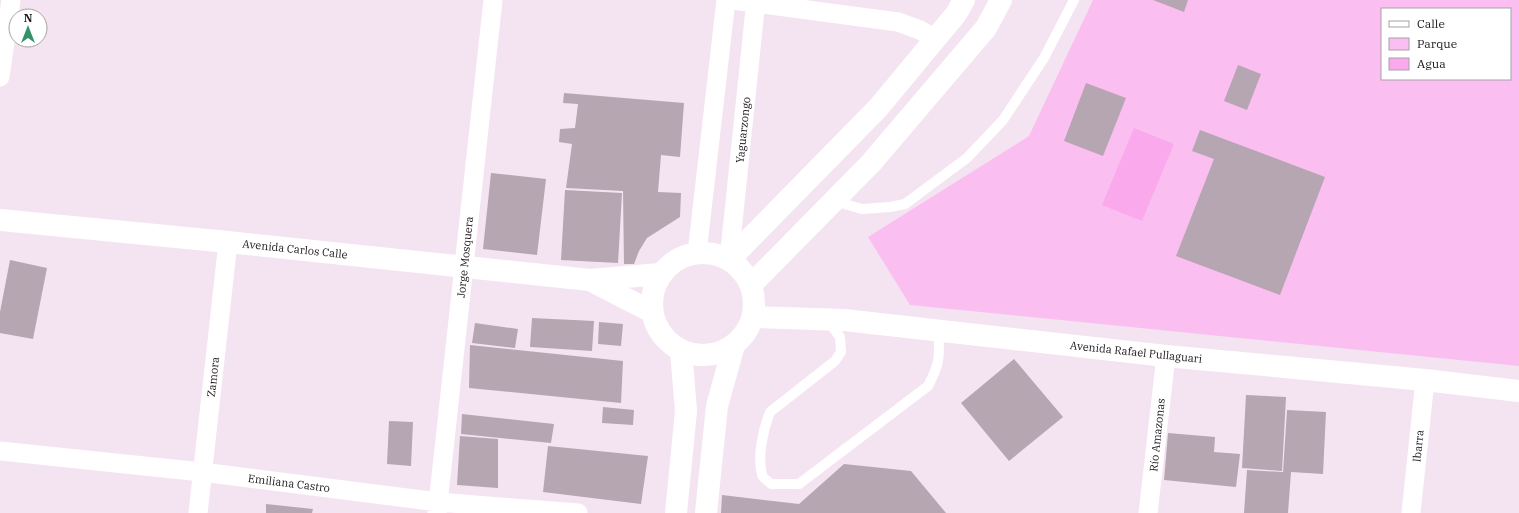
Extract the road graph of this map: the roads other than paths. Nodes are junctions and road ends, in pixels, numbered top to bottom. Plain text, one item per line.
1 (11, 0) edge
2 (493, 0) edge
3 (726, 0) edge
4 (733, 0) edge
5 (964, 0) edge
6 (1000, 0) edge
7 (1074, 0) edge
8 (756, 2) edge
9 (936, 39) junction
10 (0, 77) edge
11 (834, 201) junction
12 (0, 220) edge
13 (228, 242) junction
14 (698, 253) junction
15 (729, 260) junction
16 (464, 268) junction
17 (660, 274) junction
18 (590, 280) junction
19 (751, 285) junction
20 (652, 312) junction
21 (753, 317) junction
22 (826, 319) junction
23 (938, 331) junction
24 (734, 345) junction
25 (681, 351) junction
26 (1166, 356) junction
27 (1425, 380) junction
28 (1519, 391) edge
29 (0, 450) edge
30 (202, 472) junction
31 (438, 507) edge
32 (198, 513) edge
33 (578, 513) edge
34 (676, 513) edge
35 (706, 513) edge
36 (1148, 513) edge
37 (1411, 513) edge

1 - 10 street
2 - 16 street, Jorge Mosquera
3 - 14 street
4 - 8 street
5 - 9 street
6 - 11 street
7 - 11 lane
8 - 9 street
8 - 15 street, Yaguarzongo
9 - 15 street
11 - 19 street
12 - 13 street, Avenida Carlos Calle
13 - 16 street, Avenida Carlos Calle
13 - 30 street, Zamora
14 - 15 street
14 - 17 street
15 - 19 street
16 - 18 street, Avenida Carlos Calle
16 - 31 street, Jorge Mosquera
17 - 18 street, Avenida Carlos Calle
17 - 20 street
18 - 20 street, Avenida Carlos Calle
19 - 21 street
20 - 25 street
21 - 22 street, Avenida Rafael Pullaguari
21 - 24 street
22 - 23 street, Avenida Rafael Pullaguari
22 - 23 lane
23 - 26 street, Avenida Rafael Pullaguari
24 - 25 street
24 - 35 street
25 - 34 street
26 - 27 street, Avenida Rafael Pullaguari
26 - 36 street, Río Amazonas
27 - 28 street, Avenida Rafael Pullaguari
27 - 37 street, Ibarra
29 - 30 street, Emiliana Castro
30 - 31 street, Emiliana Castro
30 - 32 street, Zamora
31 - 33 street, Emiliana Castro

